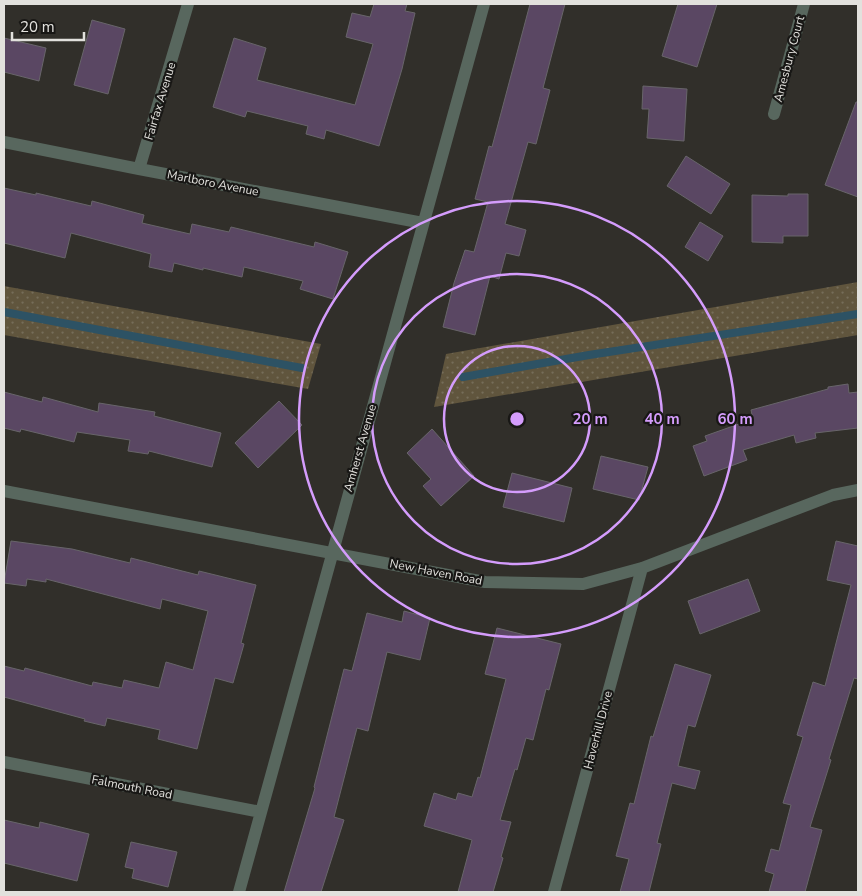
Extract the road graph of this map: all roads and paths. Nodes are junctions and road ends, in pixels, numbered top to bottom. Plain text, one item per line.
1 (188, 4) edge
2 (484, 4) edge
3 (804, 4) edge
4 (774, 114) dead end
5 (4, 142) edge
6 (139, 170) junction
7 (423, 223) junction
8 (858, 490) edge
9 (4, 491) edge
10 (331, 552) junction
11 (642, 568) junction
12 (4, 762) edge
13 (261, 812) junction
14 (239, 892) edge
15 (554, 892) edge

1 - 6 street, Fairfax Avenue
2 - 7 street, Amherst Avenue
3 - 4 street, Amesbury Court
5 - 6 street, Marlboro Avenue
6 - 7 street, Marlboro Avenue
7 - 10 street, Amherst Avenue
8 - 11 street, New Haven Road
9 - 10 street, New Haven Road
10 - 11 street, New Haven Road
10 - 13 street, Amherst Avenue
11 - 15 street, Haverhill Drive
12 - 13 street, Falmouth Road
13 - 14 street, Amherst Avenue

